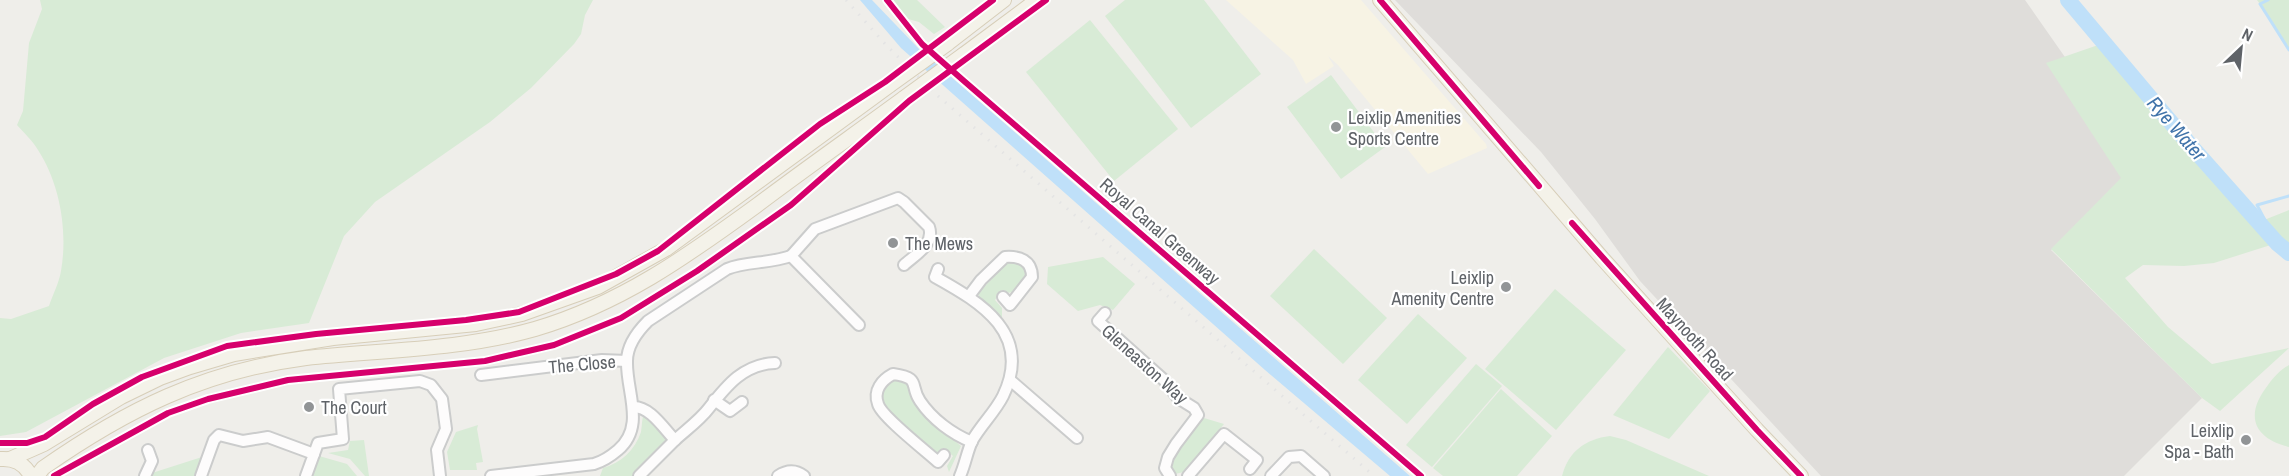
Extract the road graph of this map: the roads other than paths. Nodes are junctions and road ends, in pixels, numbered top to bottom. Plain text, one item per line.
1 (1004, 0) edge
2 (1037, 0) edge
3 (1380, 0) edge
4 (791, 255) junction
5 (904, 265) dead end
6 (939, 269) dead end
7 (969, 296) junction
8 (1003, 297) dead end
9 (1105, 313) dead end
10 (859, 325) dead end
11 (536, 356) dead end
12 (627, 361) junction
13 (775, 363) dead end
14 (537, 369) junction
15 (481, 375) dead end
16 (1010, 380) junction
17 (714, 400) junction
18 (742, 402) dead end
19 (633, 407) junction
20 (1077, 438) dead end
21 (675, 440) junction
22 (972, 442) junction
23 (148, 450) dead end
24 (314, 454) junction
25 (944, 455) dead end
26 (5, 459) edge
27 (1250, 469) dead end
28 (587, 470) edge
29 (31, 476) edge
30 (37, 476) edge
31 (145, 476) edge
32 (201, 476) edge
33 (306, 476) edge
34 (440, 476) edge
35 (491, 476) edge
36 (639, 476) edge
37 (778, 476) edge
38 (804, 476) edge
39 (960, 476) edge
40 (1170, 476) edge
41 (1188, 476) edge
42 (1271, 476) edge
43 (1324, 476) edge
44 (1801, 476) edge

1 - 26 main road, bridge
2 - 30 main road, bridge
3 - 44 main road, Maynooth Road
4 - 5 street
4 - 10 street
4 - 12 street
6 - 7 street
7 - 8 street
7 - 16 street
9 - 40 street, Gleneaston Way
11 - 14 street, The Close
12 - 14 street, The Close
12 - 19 street
13 - 17 street
14 - 15 street, The Close
16 - 20 street
16 - 22 street
17 - 18 street
17 - 21 street
19 - 21 street
19 - 28 street
21 - 36 street
22 - 25 street
22 - 39 street
23 - 31 street
24 - 32 street
24 - 33 street
24 - 34 street
26 - 29 main road
27 - 41 street
28 - 35 street
37 - 38 street
42 - 43 street

